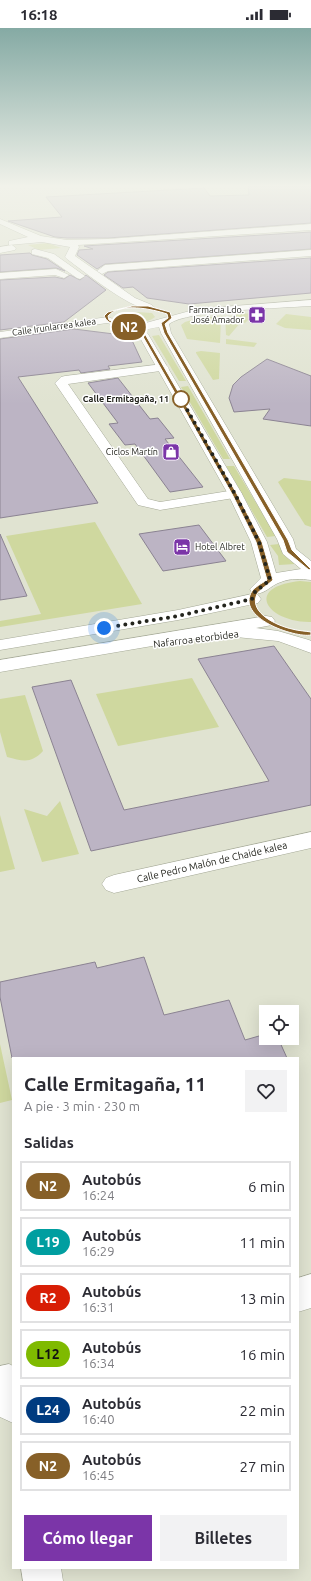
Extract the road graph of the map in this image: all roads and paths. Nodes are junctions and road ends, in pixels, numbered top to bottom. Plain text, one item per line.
1 (54, 258) edge
2 (72, 258) edge
3 (235, 258) edge
4 (102, 271) dead end
5 (64, 275) dead end
6 (0, 276) edge
7 (89, 283) dead end
8 (311, 299) edge
9 (311, 303) edge
10 (148, 307) junction
11 (124, 308) dead end
12 (166, 317) junction
13 (130, 327) junction
14 (0, 335) edge
15 (163, 368) junction
16 (235, 494) junction
17 (285, 540) junction
18 (311, 559) edge
19 (311, 569) edge
20 (311, 575) edge
21 (270, 580) junction
22 (252, 599) junction
23 (266, 621) junction
24 (311, 634) edge
25 (0, 644) edge
26 (126, 644) junction
27 (311, 648) edge
28 (0, 666) edge
29 (311, 840) edge
30 (114, 884) dead end
31 (311, 1291) edge
32 (299, 1295) edge
33 (41, 1569) edge
34 (43, 1581) edge

1 - 7 street
2 - 10 street
3 - 4 street
5 - 6 street
8 - 12 street
9 - 12 street
10 - 11 street
10 - 12 street
12 - 13 street
12 - 17 street
13 - 14 street, Calle Irunlarrea kalea
13 - 15 street
15 - 16 street
15 - 16 street
16 - 21 street
17 - 18 street
17 - 19 street
20 - 21 street
21 - 22 street
22 - 23 street
22 - 25 street
23 - 24 street
23 - 26 street, Nafarroa etorbidea
26 - 27 street, Nafarroa etorbidea
26 - 28 street, Nafarroa etorbidea
29 - 30 street, Calle Pedro Malón de Chaide kalea
31 - 32 street
33 - 34 street

